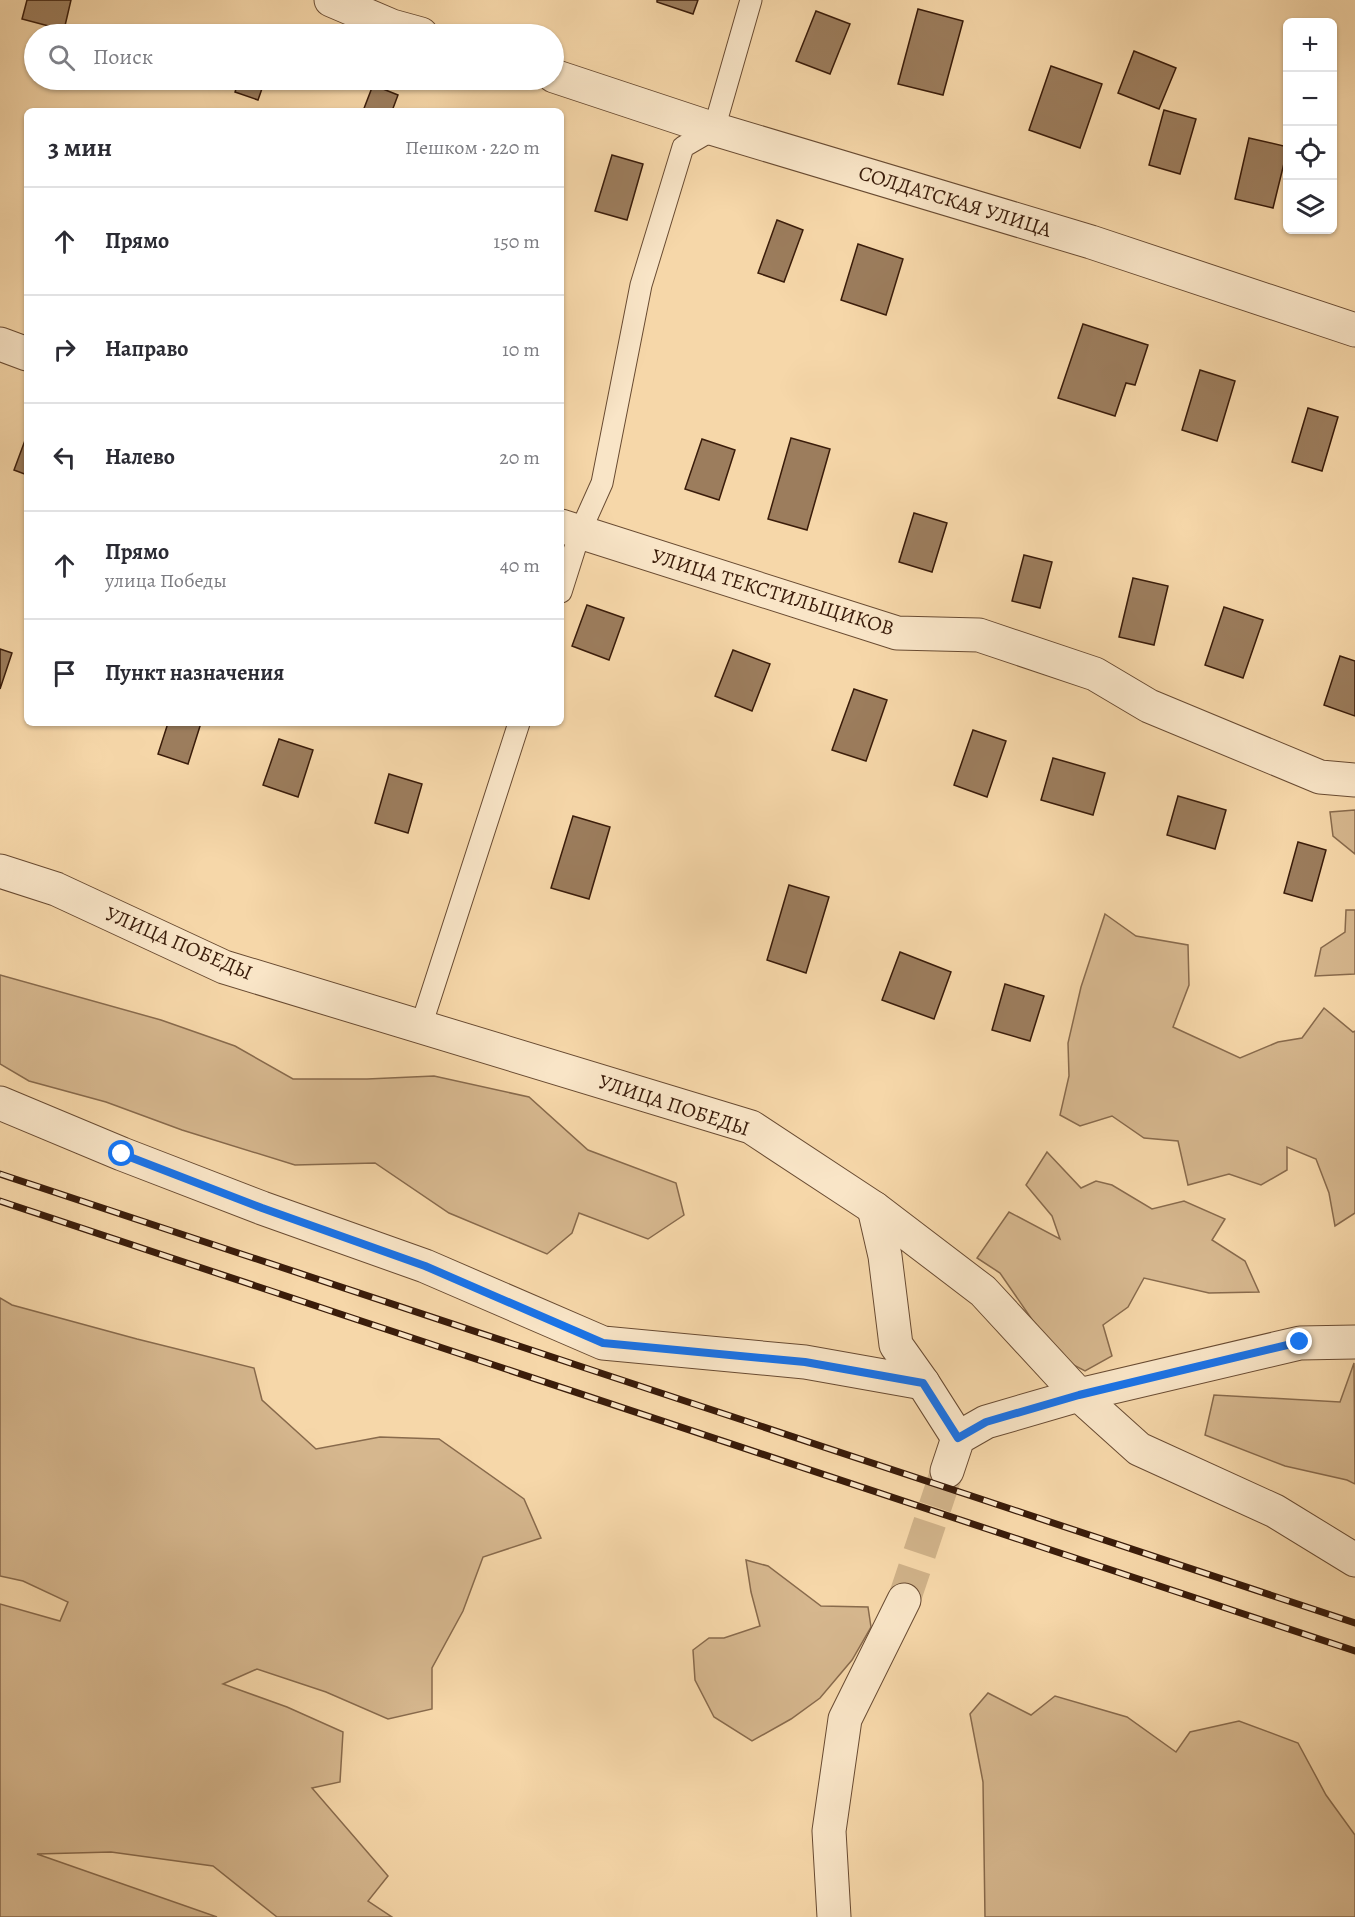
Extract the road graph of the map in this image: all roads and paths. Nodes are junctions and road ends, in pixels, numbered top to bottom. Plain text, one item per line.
1 (331, 0) edge
2 (751, 0) edge
3 (387, 24) edge
4 (564, 79) edge
5 (714, 129) junction
6 (1355, 330) edge
7 (0, 344) edge
8 (24, 353) edge
9 (571, 529) edge
10 (564, 573) edge
11 (518, 726) edge
12 (1355, 780) edge
13 (0, 871) edge
14 (421, 1026) junction
15 (0, 1103) edge
16 (874, 1208) junction
17 (1355, 1342) edge
18 (923, 1383) junction
19 (1079, 1395) junction
20 (958, 1438) junction
21 (947, 1471) tunnel mouth
22 (1355, 1560) edge
23 (904, 1600) tunnel mouth
24 (834, 1917) edge

1 - 3 street
2 - 5 lane
4 - 5 street, СОЛДАТСКАЯ УЛИЦА
5 - 6 street, СОЛДАТСКАЯ УЛИЦА
5 - 9 lane
7 - 8 street
9 - 10 lane
9 - 12 street, УЛИЦА ТЕКСТИЛЬЩИКОВ
11 - 14 lane
13 - 14 street, УЛИЦА ПОБЕДЫ
14 - 16 street, УЛИЦА ПОБЕДЫ
15 - 18 street
16 - 18 street
16 - 19 street, УЛИЦА ПОБЕДЫ
17 - 19 street
18 - 20 street
19 - 20 street
19 - 22 street, УЛИЦА ПОБЕДЫ
20 - 21 street
23 - 24 street

